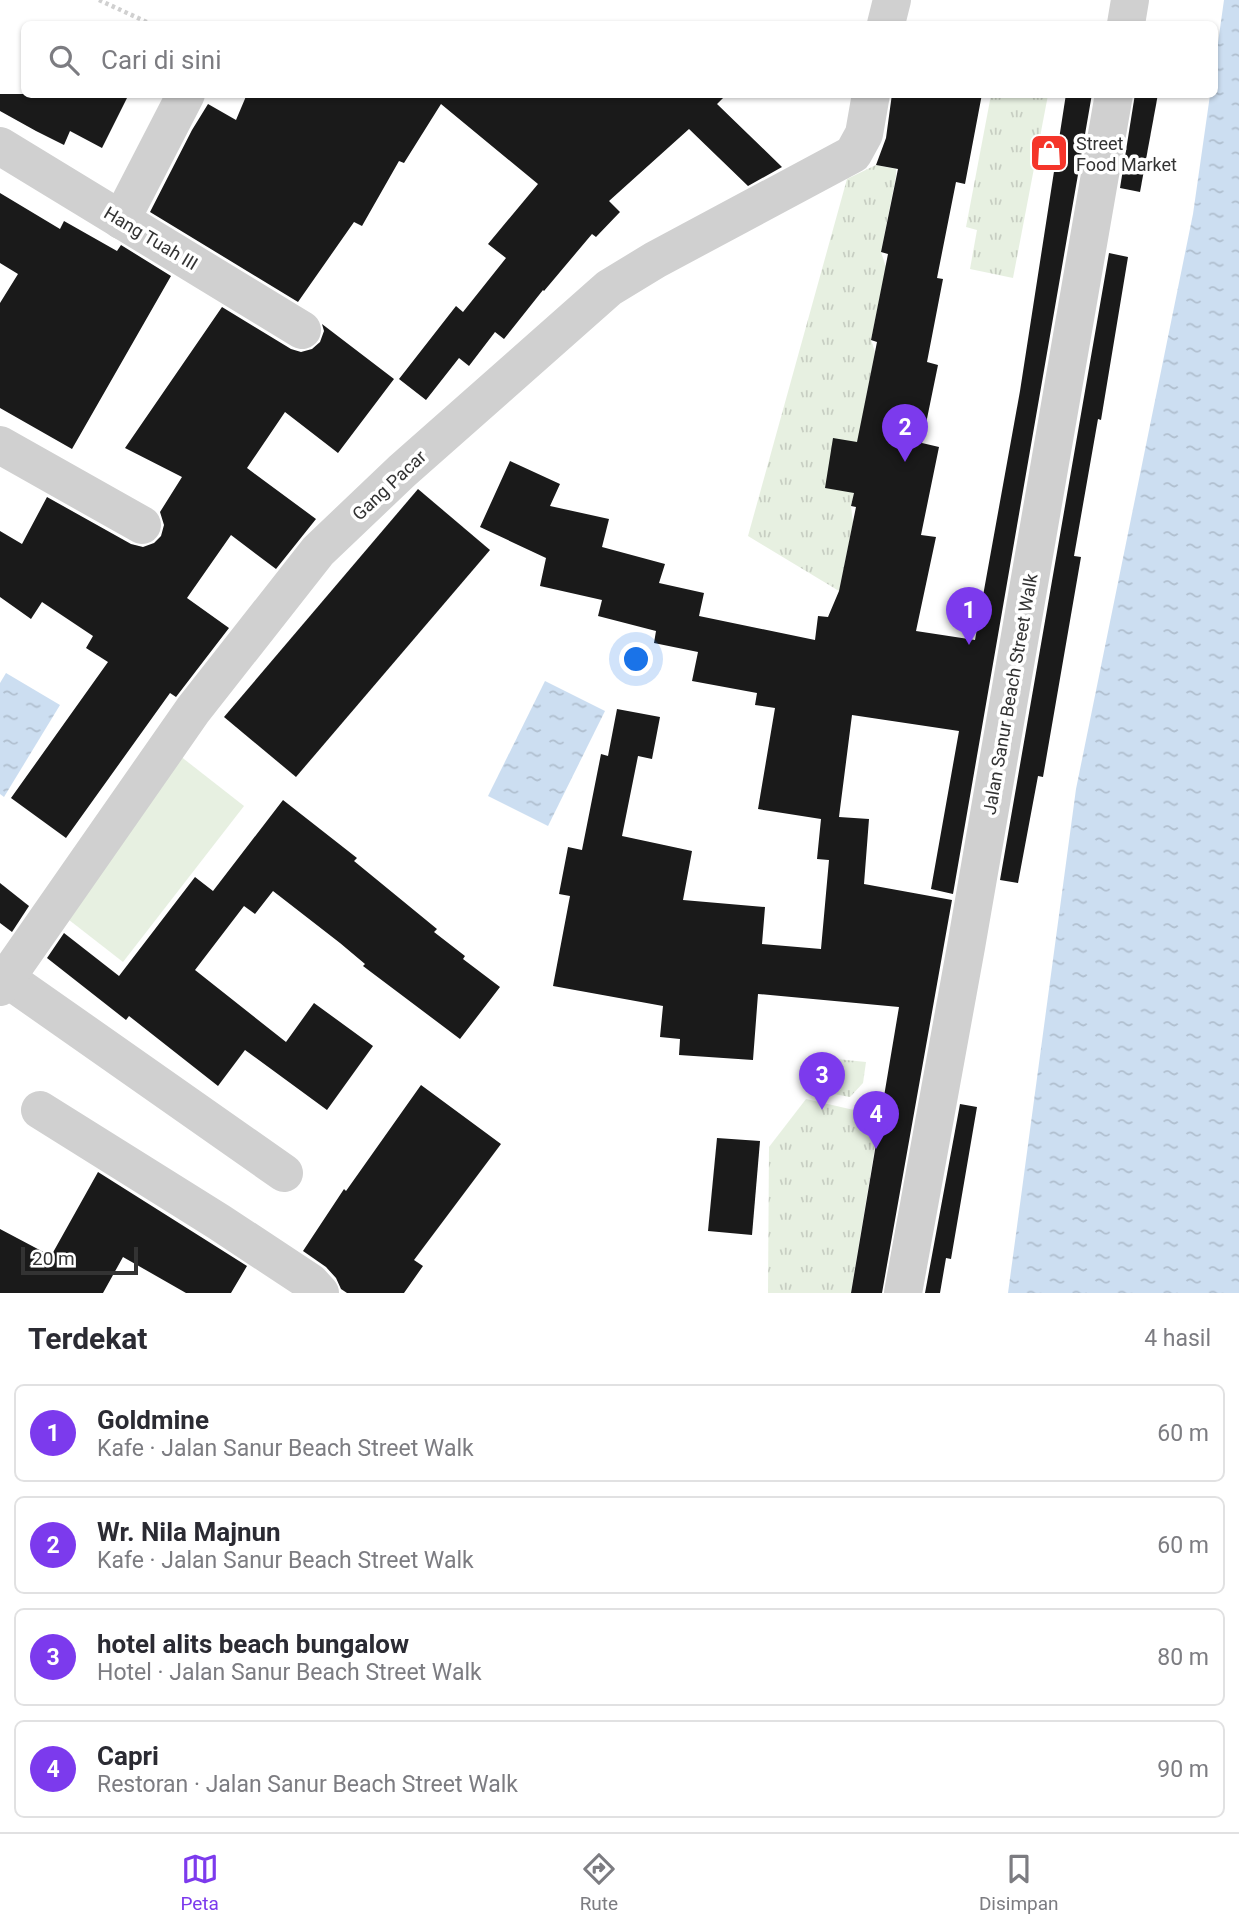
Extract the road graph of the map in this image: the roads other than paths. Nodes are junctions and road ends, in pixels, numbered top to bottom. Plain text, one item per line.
1 (891, 0) edge
2 (1130, 0) edge
3 (887, 21) edge
4 (1126, 21) edge
5 (184, 98) edge
6 (870, 98) edge
7 (1113, 98) edge
8 (0, 146) edge
9 (121, 220) junction
10 (302, 330) dead end
11 (0, 445) edge
12 (142, 525) dead end
13 (3, 983) edge
14 (40, 1110) dead end
15 (284, 1172) dead end
16 (320, 1293) edge
17 (903, 1293) edge

1 - 3 street
2 - 4 street
5 - 9 street
6 - 13 street, Gang Pacar
7 - 17 street, Jalan Sanur Beach Street Walk
8 - 9 street, Hang Tuah III
9 - 10 street, Hang Tuah III
11 - 12 street
13 - 15 street
14 - 16 street

